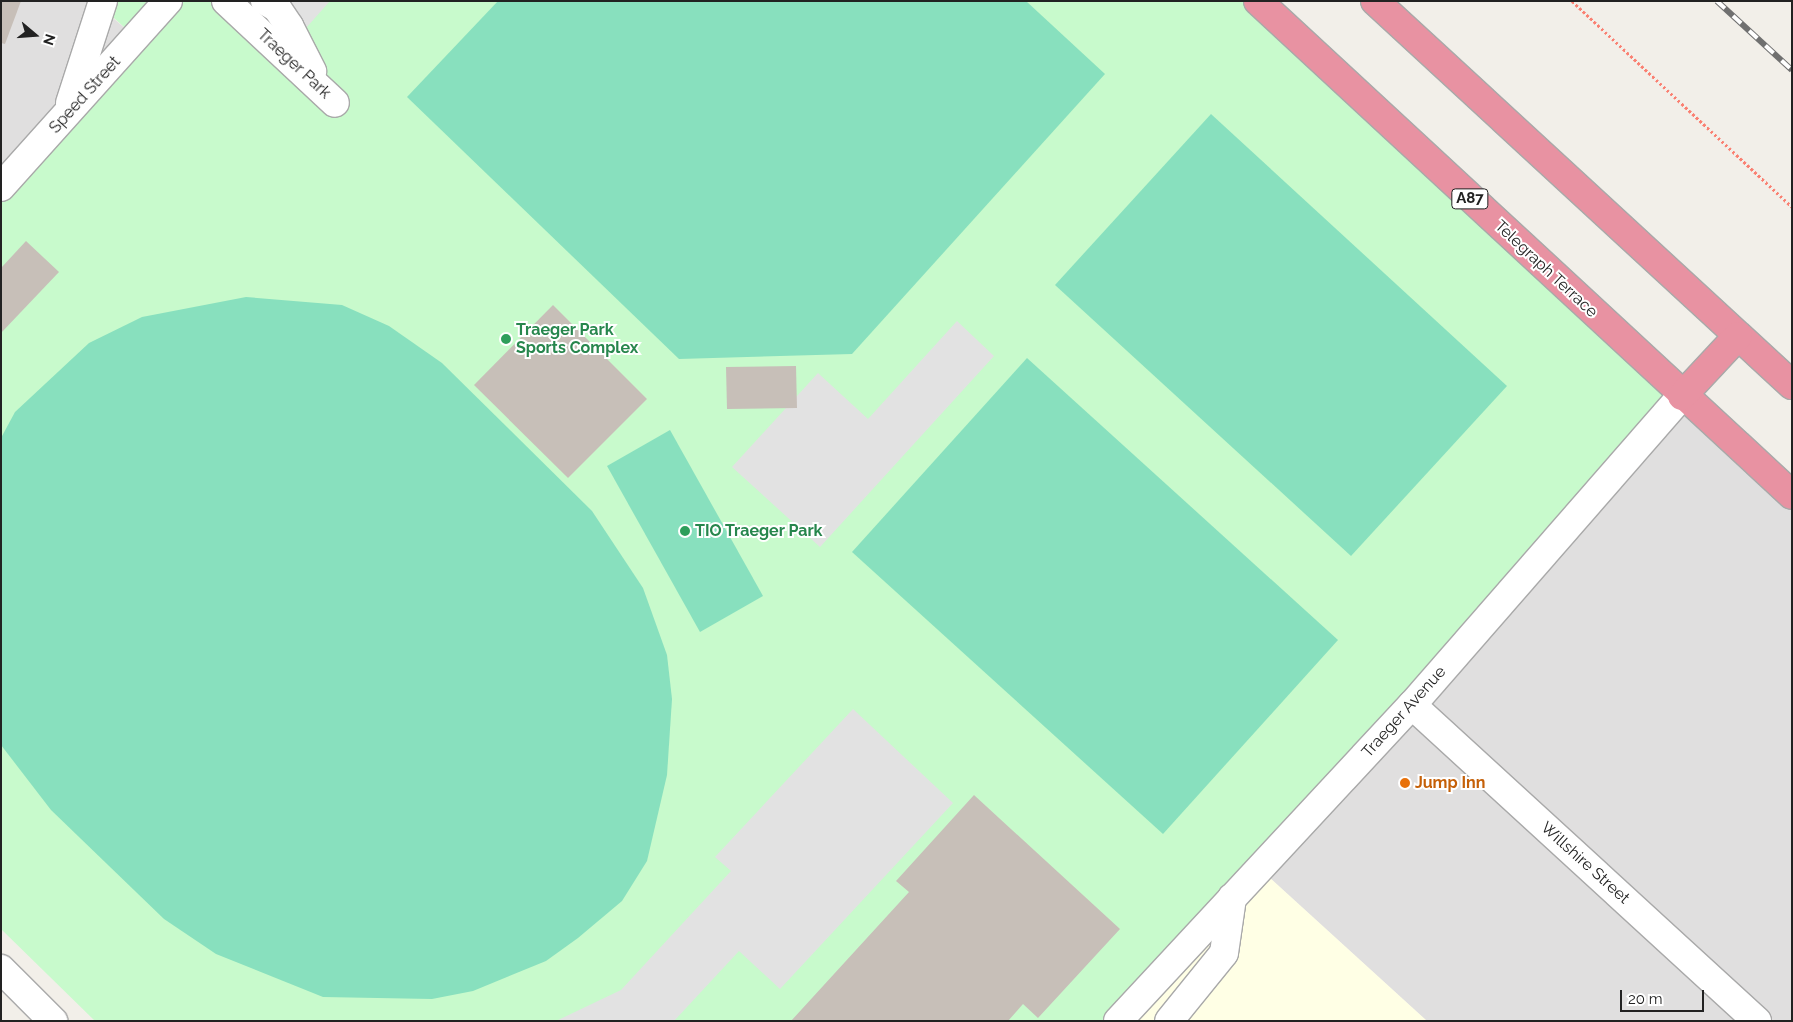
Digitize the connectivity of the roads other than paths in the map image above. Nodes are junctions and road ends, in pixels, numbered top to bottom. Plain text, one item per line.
1 (103, 1) edge
2 (168, 1) edge
3 (226, 1) edge
4 (265, 1) edge
5 (1258, 1) edge
6 (1375, 1) edge
7 (61, 123) junction
8 (1, 187) edge
9 (1738, 336) junction
10 (1792, 385) edge
11 (1682, 396) junction
12 (1792, 495) edge
13 (1412, 705) junction
14 (1232, 898) junction
15 (1, 969) edge
16 (53, 1021) edge
17 (1118, 1021) edge
18 (1169, 1021) edge
19 (1757, 1021) edge

1 - 7 street
2 - 7 street, Speed Street
3 - 4 street, Traeger Park
5 - 11 highway, Telegraph Terrace / A87
6 - 9 highway
7 - 8 street, Speed Street
9 - 10 highway
9 - 11 highway
11 - 12 highway, Telegraph Terrace / A87
11 - 13 street, Traeger Avenue
13 - 14 street, Traeger Avenue
13 - 19 street, Willshire Street
14 - 17 street, Traeger Avenue
14 - 18 street
15 - 16 street

